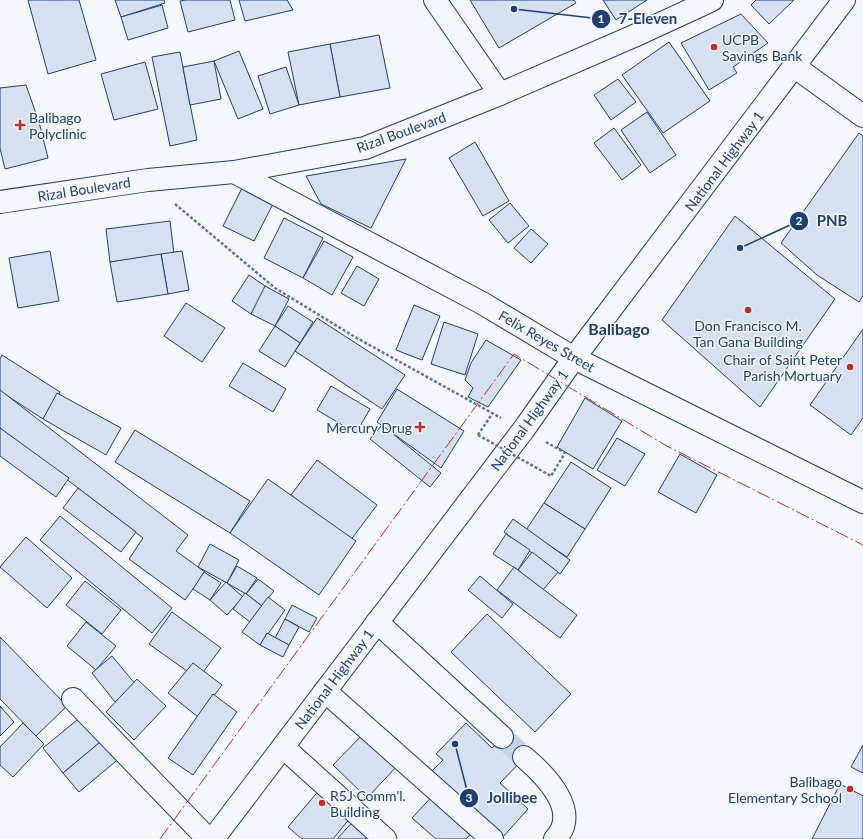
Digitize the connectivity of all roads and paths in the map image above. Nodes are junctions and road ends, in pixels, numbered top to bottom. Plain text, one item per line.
1 (435, 0) edge
2 (712, 0) edge
3 (842, 1) edge
4 (795, 67) junction
5 (500, 94) junction
6 (863, 116) edge
7 (234, 172) junction
8 (148, 180) junction
9 (0, 202) edge
10 (574, 358) junction
11 (492, 414) junction
12 (524, 429) junction
13 (863, 502) edge
14 (378, 622) junction
15 (325, 691) junction
16 (72, 699) dead end
17 (502, 737) tunnel mouth
18 (283, 747) junction
19 (524, 757) tunnel mouth
20 (208, 839) edge
21 (213, 839) edge
22 (385, 839) edge
23 (492, 839) edge
24 (555, 839) edge

1 - 5 main road
2 - 5 main road, Rizal Boulevard
3 - 4 main road, National Highway 1
4 - 6 main road
4 - 10 main road, National Highway 1
5 - 7 main road, Rizal Boulevard
7 - 8 main road, Rizal Boulevard
7 - 10 main road, Felix Reyes Street
8 - 9 main road, Rizal Boulevard
8 - 11 path
10 - 12 main road, National Highway 1
10 - 13 main road, Felix Reyes Street
11 - 12 path
11 - 12 path, bridge
12 - 14 main road, National Highway 1
14 - 15 main road, National Highway 1
14 - 17 main road
15 - 18 main road, National Highway 1
15 - 23 main road
16 - 20 main road
18 - 21 main road, National Highway 1
18 - 22 main road
19 - 24 main road

